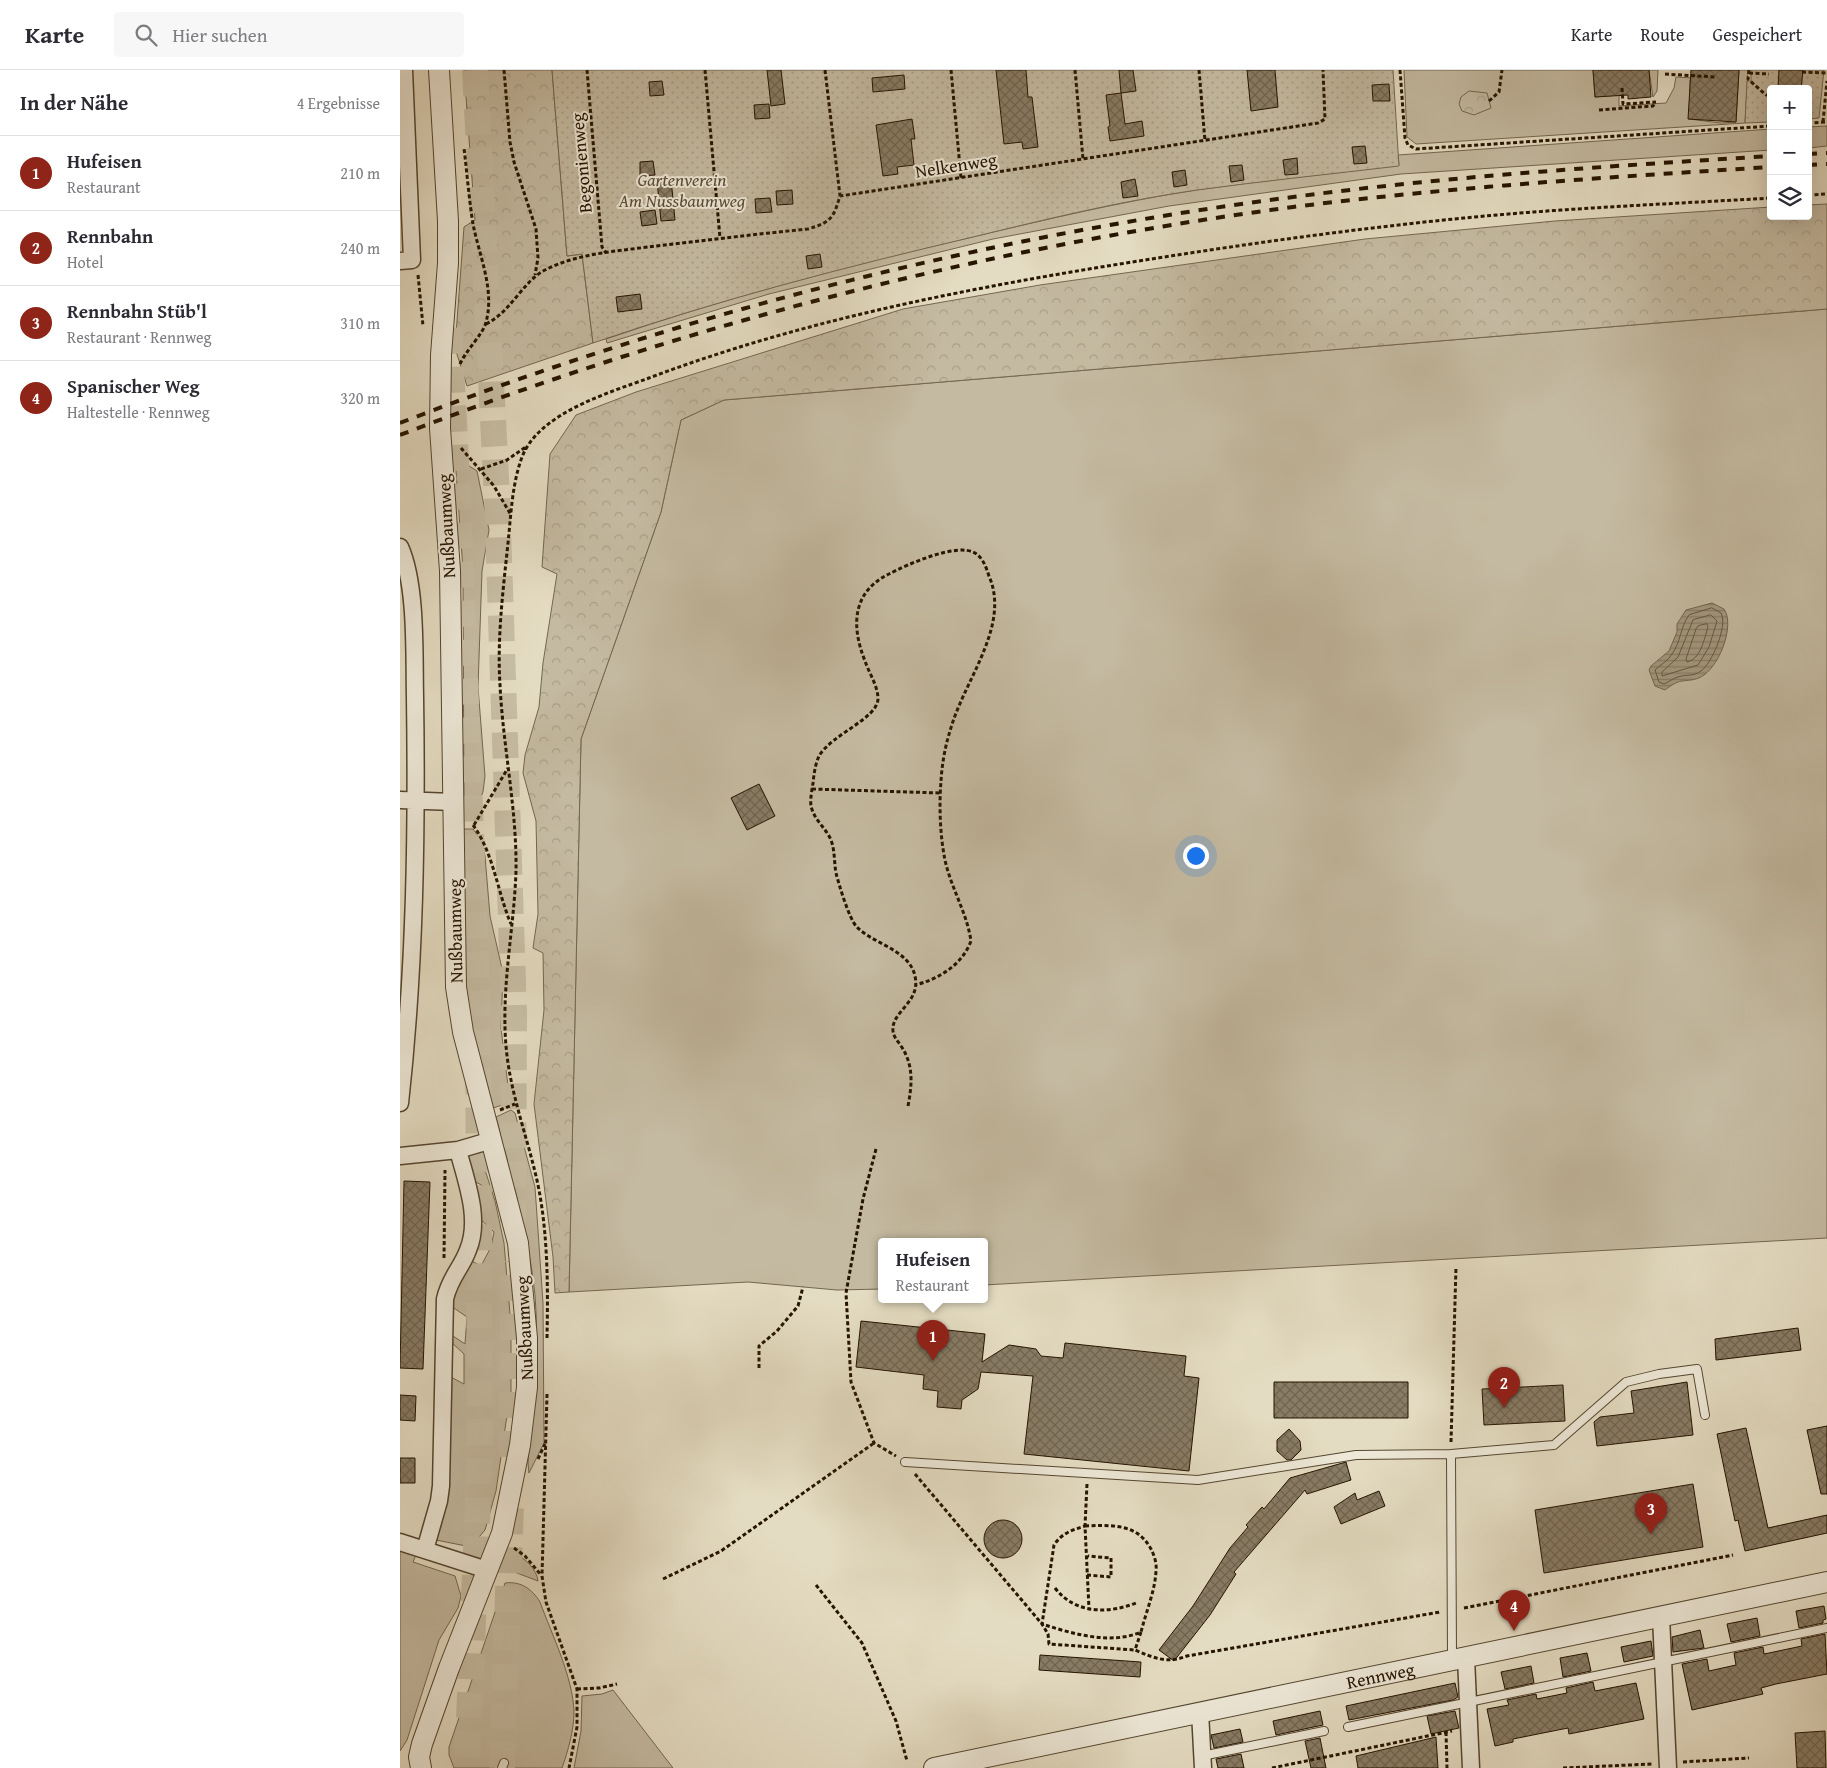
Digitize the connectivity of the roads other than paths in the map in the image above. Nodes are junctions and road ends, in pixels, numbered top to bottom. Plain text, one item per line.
1 (404, 70) edge
2 (439, 70) edge
3 (406, 261) edge
4 (400, 547) edge
5 (400, 800) edge
6 (417, 801) junction
7 (453, 802) junction
8 (400, 1103) edge
9 (492, 1140) junction
10 (451, 1151) junction
11 (400, 1156) edge
12 (1705, 1415) dead end
13 (1451, 1454) junction
14 (905, 1462) road end
15 (400, 1542) edge
16 (425, 1550) junction
17 (488, 1570) junction
18 (1827, 1582) edge
19 (1661, 1617) junction
20 (1827, 1628) edge
21 (1459, 1659) junction
22 (1663, 1661) junction
23 (1467, 1703) junction
24 (1200, 1712) junction
25 (1348, 1727) dead end
26 (1324, 1732) dead end
27 (1203, 1762) edge
28 (420, 1768) edge
29 (934, 1768) edge
30 (1471, 1768) edge
31 (1668, 1768) edge

1 - 3 street
2 - 7 street, Nußbaumweg
4 - 6 street
5 - 6 street
6 - 7 street
6 - 8 street
7 - 9 street, Nußbaumweg
9 - 10 street
9 - 17 street, Nußbaumweg
10 - 11 street
10 - 16 street
12 - 13 lane
13 - 14 lane
13 - 21 lane
15 - 16 street
16 - 17 street
17 - 28 street, Nußbaumweg
18 - 19 street, Rennweg
19 - 21 street, Rennweg
19 - 22 street
20 - 22 lane
21 - 23 street
21 - 24 street, Rennweg
22 - 23 lane
22 - 31 street
23 - 25 lane
23 - 30 street
24 - 27 street
24 - 29 street, Rennweg
26 - 27 lane

